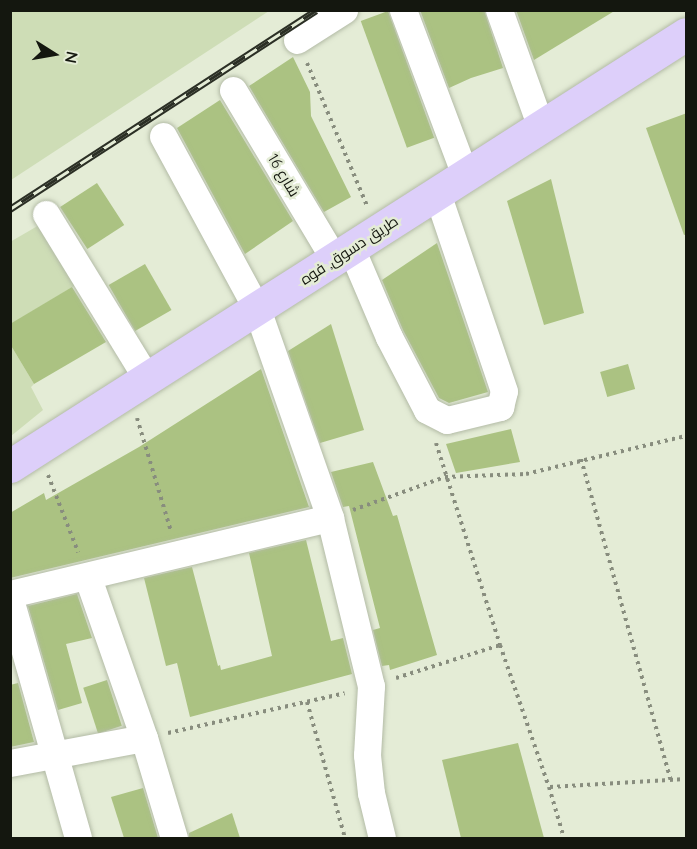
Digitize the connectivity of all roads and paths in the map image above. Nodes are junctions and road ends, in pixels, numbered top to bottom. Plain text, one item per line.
1 (344, 10) edge
2 (403, 10) edge
3 (499, 10) edge
4 (687, 34) edge
5 (297, 40) joint
6 (233, 90) dead end
7 (541, 127) junction
8 (163, 136) dead end
9 (465, 175) junction
10 (437, 193) junction
11 (46, 214) dead end
12 (354, 246) junction
13 (257, 309) junction
14 (138, 385) junction
15 (427, 411) junction
16 (687, 436) edge
17 (38, 449) junction
18 (581, 459) junction
19 (10, 466) edge
20 (445, 477) junction
21 (330, 518) junction
22 (178, 555) junction
23 (88, 578) junction
24 (10, 594) edge
25 (10, 599) edge
26 (500, 645) junction
27 (371, 686) junction
28 (307, 702) junction
29 (144, 738) junction
30 (54, 754) junction
31 (10, 763) edge
32 (687, 779) edge
33 (670, 781) junction
34 (549, 787) junction
35 (78, 838) edge
36 (174, 838) edge
37 (345, 838) edge
38 (382, 838) edge
39 (564, 838) edge

1 - 5 street
2 - 9 street
3 - 7 street
4 - 7 main road, طريق دسوق, فوه
5 - 12 path
6 - 12 street, شارع 16
7 - 9 main road, طريق دسوق, فوه
8 - 13 street
9 - 10 main road, طريق دسوق, فوه
10 - 12 main road, طريق دسوق, فوه
10 - 15 street
11 - 14 street
12 - 13 main road, طريق دسوق, فوه
12 - 15 street, شارع 16
13 - 14 main road, طريق دسوق, فوه
13 - 21 street
14 - 17 main road, طريق دسوق, فوه
14 - 22 path
15 - 20 path
16 - 18 path
17 - 19 main road, طريق دسوق, فوه
17 - 23 path
18 - 20 path
18 - 33 path
20 - 21 path
20 - 26 path
21 - 22 street
21 - 27 street
22 - 23 street
23 - 24 street
23 - 29 street
25 - 30 street
26 - 27 path
26 - 34 path
27 - 28 path
27 - 38 street
28 - 29 path
28 - 37 path
29 - 30 street
29 - 36 street
30 - 31 street
30 - 35 street
32 - 33 path
33 - 34 path
34 - 39 path

